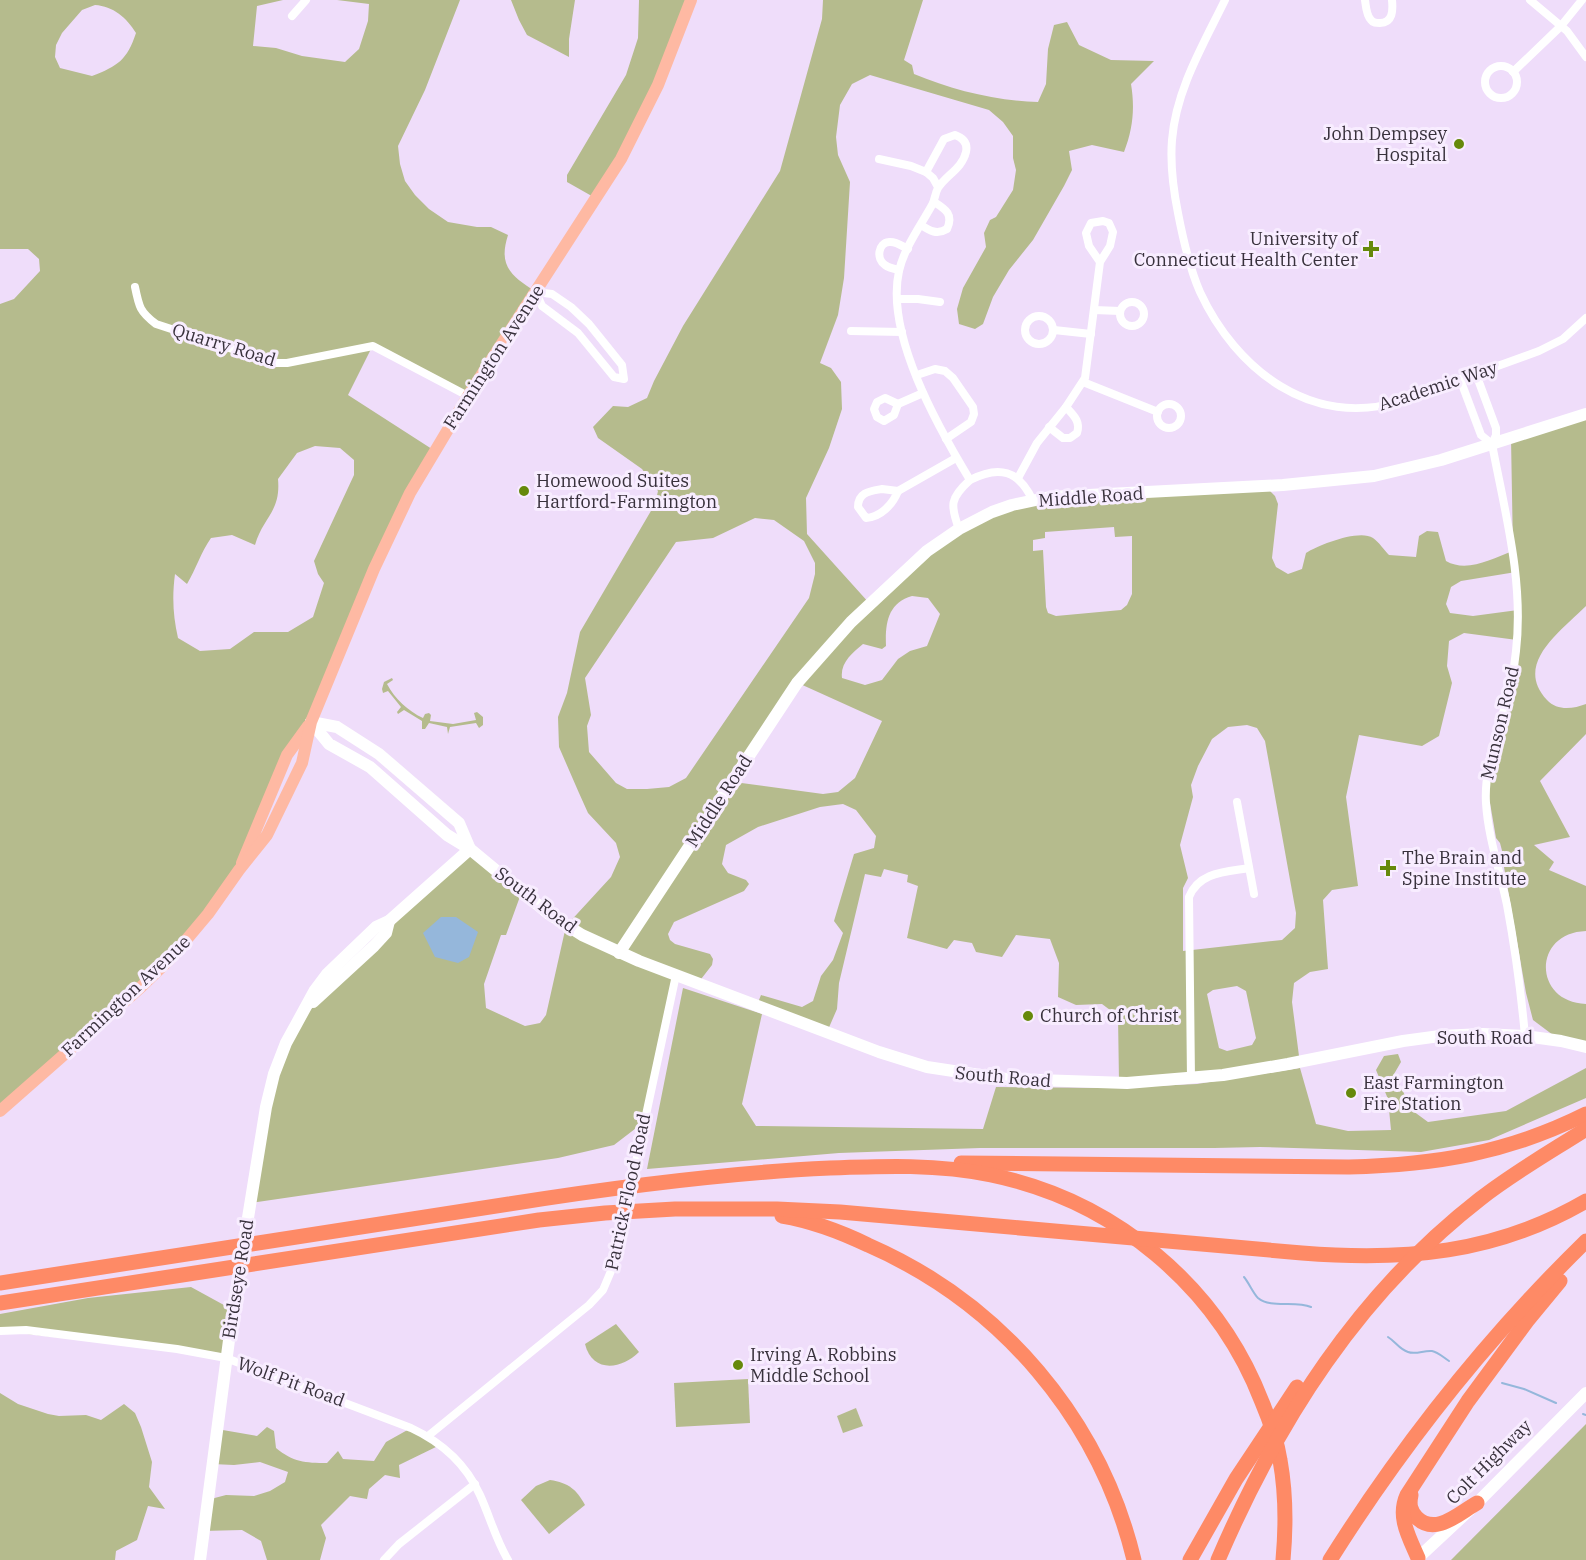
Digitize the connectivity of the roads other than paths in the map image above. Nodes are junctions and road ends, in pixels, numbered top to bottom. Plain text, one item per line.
1 (306, 0) edge
2 (691, 0) edge
3 (1225, 0) edge
4 (1365, 0) edge
5 (1392, 0) edge
6 (1530, 0) edge
7 (1582, 0) edge
8 (292, 16) dead end
9 (1561, 26) junction
10 (1586, 57) edge
11 (1513, 72) dead end
12 (879, 159) dead end
13 (926, 172) junction
14 (938, 188) junction
15 (934, 202) junction
16 (921, 225) junction
17 (908, 249) junction
18 (1100, 262) junction
19 (899, 270) junction
20 (135, 287) dead end
21 (536, 292) junction
22 (897, 299) junction
23 (940, 302) dead end
24 (1094, 310) junction
25 (1120, 311) dead end
26 (1586, 318) edge
27 (1054, 330) dead end
28 (851, 331) dead end
29 (902, 332) junction
30 (1091, 334) junction
31 (1476, 374) junction
32 (917, 375) junction
33 (1460, 379) junction
34 (1083, 382) junction
35 (923, 393) junction
36 (468, 396) junction
37 (898, 404) dead end
38 (1066, 407) junction
39 (1158, 412) dead end
40 (1586, 414) edge
41 (1050, 427) junction
42 (946, 439) junction
43 (1492, 444) junction
44 (956, 458) junction
45 (1018, 478) junction
46 (970, 480) junction
47 (898, 491) junction
48 (1033, 501) junction
49 (959, 529) junction
50 (311, 722) junction
51 (1236, 802) dead end
52 (470, 849) junction
53 (1249, 868) junction
54 (1254, 894) dead end
55 (619, 953) junction
56 (676, 975) junction
57 (1525, 1036) junction
58 (1586, 1047) edge
59 (1191, 1079) junction
60 (0, 1111) edge
61 (1586, 1114) edge
62 (1586, 1129) edge
63 (933, 1166) junction
64 (1586, 1201) edge
65 (738, 1209) junction
66 (1584, 1242) edge
67 (0, 1283) edge
68 (0, 1303) edge
69 (0, 1331) edge
70 (226, 1358) junction
71 (1586, 1393) edge
72 (1286, 1413) junction
73 (428, 1436) junction
74 (1413, 1483) junction
75 (475, 1484) junction
76 (1477, 1503) junction
77 (1415, 1559) edge
78 (200, 1560) edge
79 (384, 1560) edge
80 (508, 1560) edge
81 (1134, 1560) edge
82 (1190, 1560) edge
83 (1218, 1560) edge
84 (1283, 1560) edge
85 (1330, 1560) edge

1 - 8 street
2 - 21 main road, Farmington Avenue
3 - 33 street, Academic Way
4 - 5 street
6 - 9 street
7 - 9 street
9 - 10 street
9 - 11 street
12 - 13 street
13 - 14 street
13 - 14 street
14 - 15 street
15 - 16 street
15 - 16 street
16 - 17 street
17 - 19 street
17 - 19 street
18 - 18 street
18 - 24 street
19 - 22 street
20 - 36 street, Quarry Road
21 - 21 street
21 - 36 main road, Farmington Avenue
22 - 23 street
22 - 29 street
24 - 25 street
24 - 30 street
26 - 31 street, Academic Way
27 - 30 street
28 - 29 street
29 - 32 street
30 - 34 street
31 - 33 street, Academic Way
31 - 43 street, Munson Road
32 - 35 street
32 - 42 street
33 - 43 street, Munson Road
34 - 38 street
34 - 39 street
35 - 37 street
35 - 42 street
36 - 50 main road, Farmington Avenue
38 - 41 street
38 - 41 street
40 - 43 main road, Middle Road
41 - 45 street
42 - 44 street
43 - 48 main road, Middle Road
43 - 57 street, Munson Road
44 - 46 street
44 - 47 street
45 - 46 street
45 - 48 street
46 - 49 street
47 - 47 street
48 - 49 main road, Middle Road
49 - 55 main road, Middle Road
50 - 52 main road, South Road
50 - 52 main road, South Road
50 - 60 main road, Farmington Avenue
51 - 53 street
52 - 55 main road, South Road
52 - 70 main road, Birdseye Road
53 - 54 street
53 - 59 street
55 - 56 main road, South Road
56 - 59 main road, South Road
56 - 73 street, Patrick Flood Road
57 - 58 main road, South Road
57 - 59 main road, South Road
61 - 63 highway
62 - 72 highway
63 - 67 highway
63 - 84 highway
64 - 65 highway
65 - 68 highway
65 - 81 highway
66 - 74 highway
66 - 85 highway
69 - 70 street, Wolf Pit Road
70 - 73 street, Wolf Pit Road
70 - 78 main road, Birdseye Road
71 - 76 main road, Colt Highway
72 - 82 highway
72 - 83 highway
73 - 75 street, Wolf Pit Road
74 - 76 highway
74 - 77 highway
75 - 79 street
75 - 80 street, Wolf Pit Road
76 - 77 main road, Colt Highway

